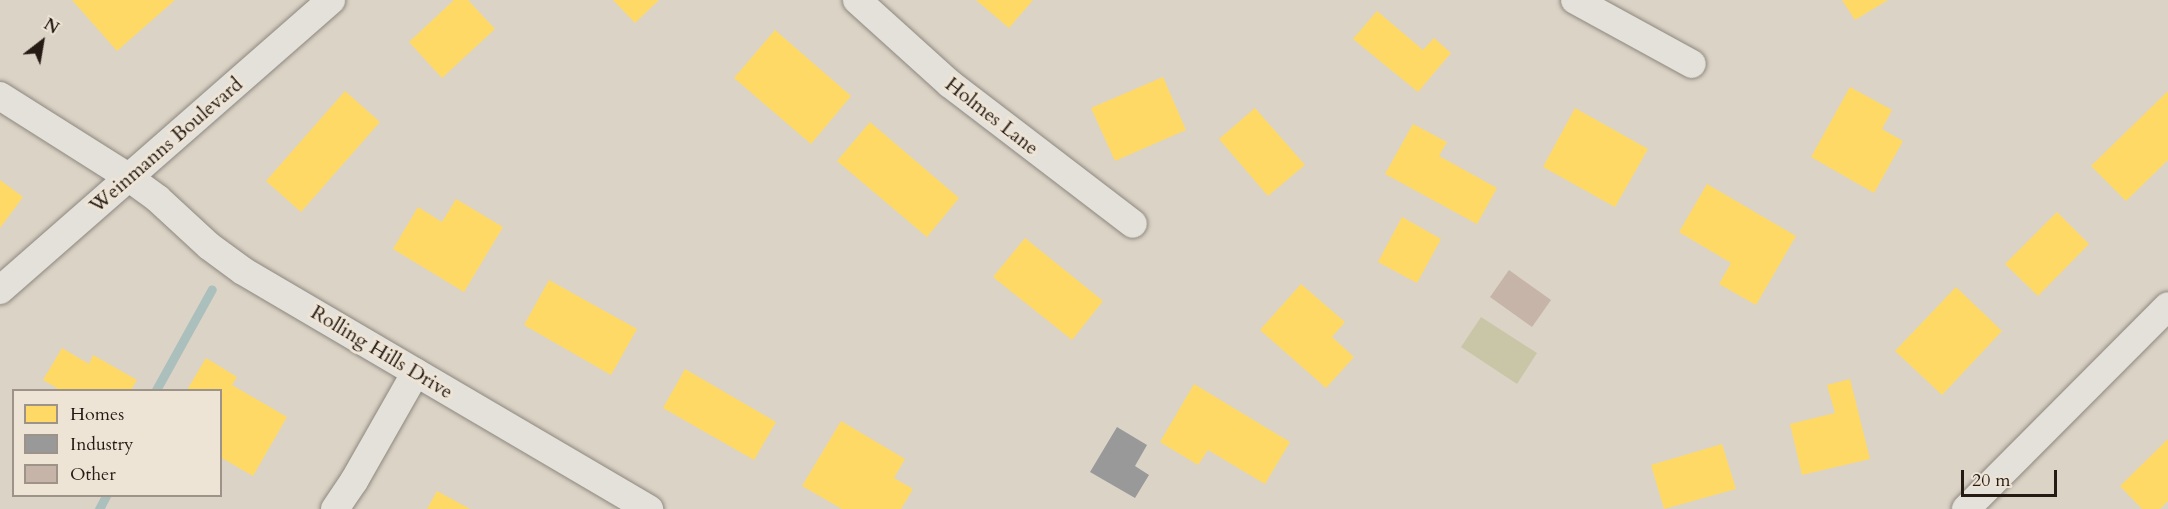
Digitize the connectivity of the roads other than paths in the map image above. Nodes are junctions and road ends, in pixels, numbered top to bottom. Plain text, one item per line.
1 (331, 0) edge
2 (857, 0) edge
3 (1575, 0) edge
4 (1692, 64) dead end
5 (0, 96) edge
6 (128, 177) junction
7 (1133, 224) dead end
8 (0, 290) edge
9 (2168, 306) edge
10 (416, 372) junction
11 (335, 509) edge
12 (649, 509) edge
13 (1966, 509) edge

1 - 6 street, Weinmanns Boulevard
2 - 7 street, Holmes Lane
3 - 4 street
5 - 6 street, Rolling Hills Drive
6 - 8 street, Weinmanns Boulevard
6 - 10 street, Rolling Hills Drive
9 - 13 street
10 - 11 street
10 - 12 street, Rolling Hills Drive

